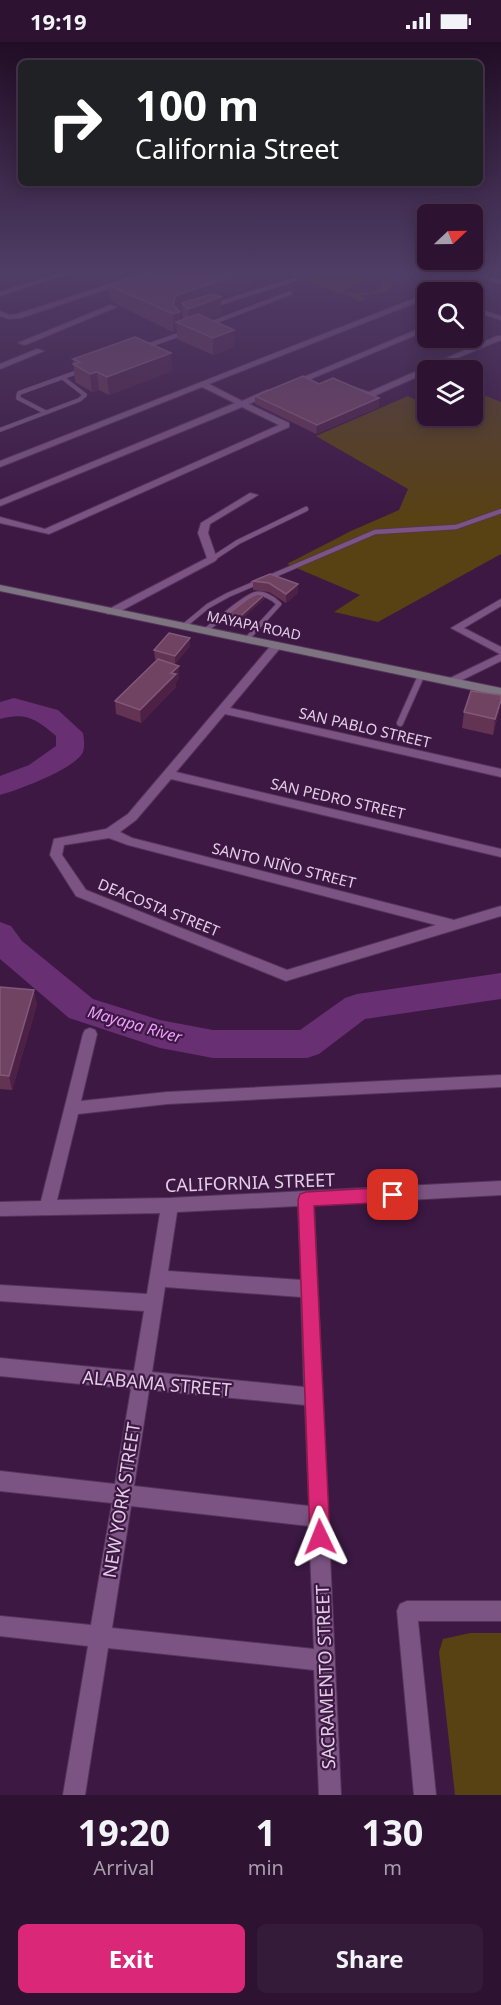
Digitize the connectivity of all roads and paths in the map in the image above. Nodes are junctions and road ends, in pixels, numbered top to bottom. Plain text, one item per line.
1 (30, 355) edge
2 (279, 355) edge
3 (361, 355) edge
4 (461, 355) edge
5 (0, 367) edge
6 (85, 369) edge
7 (315, 374) junction
8 (63, 378) junction
9 (326, 378) edge
10 (204, 385) junction
11 (347, 387) edge
12 (242, 404) junction
13 (45, 412) junction
14 (0, 430) edge
15 (0, 464) edge
16 (253, 495) dead end
17 (0, 503) edge
18 (306, 509) dead end
19 (501, 511) edge
20 (0, 520) edge
21 (212, 559) junction
22 (0, 588) edge
23 (501, 602) edge
24 (111, 612) junction
25 (185, 625) junction
26 (206, 630) junction
27 (247, 639) junction
28 (277, 645) junction
29 (501, 651) edge
30 (501, 657) edge
31 (421, 676) junction
32 (450, 682) junction
33 (501, 692) edge
34 (223, 710) junction
35 (400, 723) dead end
36 (501, 773) edge
37 (167, 774) junction
38 (110, 833) junction
39 (501, 853) edge
40 (501, 911) edge
41 (452, 925) junction
42 (90, 1034) dead end
43 (501, 1081) edge
44 (72, 1108) junction
45 (501, 1188) edge
46 (306, 1200) junction
47 (170, 1205) junction
48 (47, 1208) junction
49 (0, 1209) edge
50 (157, 1278) junction
51 (309, 1289) junction
52 (0, 1293) edge
53 (153, 1303) junction
54 (0, 1367) edge
55 (140, 1382) junction
56 (314, 1397) junction
57 (0, 1480) edge
58 (122, 1496) junction
59 (319, 1517) junction
60 (501, 1611) edge
61 (0, 1626) edge
62 (99, 1638) junction
63 (325, 1661) junction
64 (74, 1795) edge
65 (330, 1795) edge
66 (425, 1795) edge

1 - 5 street
2 - 10 street
3 - 7 street
4 - 11 street
6 - 8 lane
7 - 9 street
7 - 12 street
8 - 13 lane
8 - 13 lane
10 - 12 street
10 - 15 street
12 - 17 street
12 - 20 street
13 - 14 lane
16 - 21 street
18 - 21 lane
19 - 25 lane
21 - 24 street
22 - 24 main road, MAYAPA ROAD
23 - 29 street
24 - 25 main road, MAYAPA ROAD
25 - 26 main road, MAYAPA ROAD
26 - 27 main road, MAYAPA ROAD
26 - 27 lane
27 - 28 main road, MAYAPA ROAD
28 - 31 main road, MAYAPA ROAD
28 - 34 street, DEACOSTA STREET
30 - 32 street
31 - 32 main road, MAYAPA ROAD
31 - 35 lane
32 - 33 main road, MAYAPA ROAD
34 - 36 street, SAN PABLO STREET
34 - 37 street, DEACOSTA STREET
37 - 38 street, DEACOSTA STREET
37 - 39 street, SAN PEDRO STREET
38 - 41 street, SANTO NIÑO STREET
38 - 41 street, DEACOSTA STREET
40 - 41 street, DEACOSTA STREET
42 - 44 street
43 - 44 street
44 - 48 street
45 - 46 street, CALIFORNIA STREET
46 - 47 street, CALIFORNIA STREET
46 - 51 street, SACRAMENTO STREET
47 - 48 street, CALIFORNIA STREET
47 - 50 street, NEW YORK STREET
48 - 49 street, CALIFORNIA STREET
50 - 51 street
50 - 53 street, NEW YORK STREET
51 - 56 street, SACRAMENTO STREET
52 - 53 street
53 - 55 street, NEW YORK STREET
54 - 55 street, ALABAMA STREET
55 - 56 street, ALABAMA STREET
55 - 58 street, NEW YORK STREET
56 - 59 street, SACRAMENTO STREET
57 - 58 street
58 - 59 street
58 - 62 street, NEW YORK STREET
59 - 63 street, SACRAMENTO STREET
60 - 66 street
61 - 62 street
62 - 63 street
62 - 64 street, NEW YORK STREET
63 - 65 street, SACRAMENTO STREET

